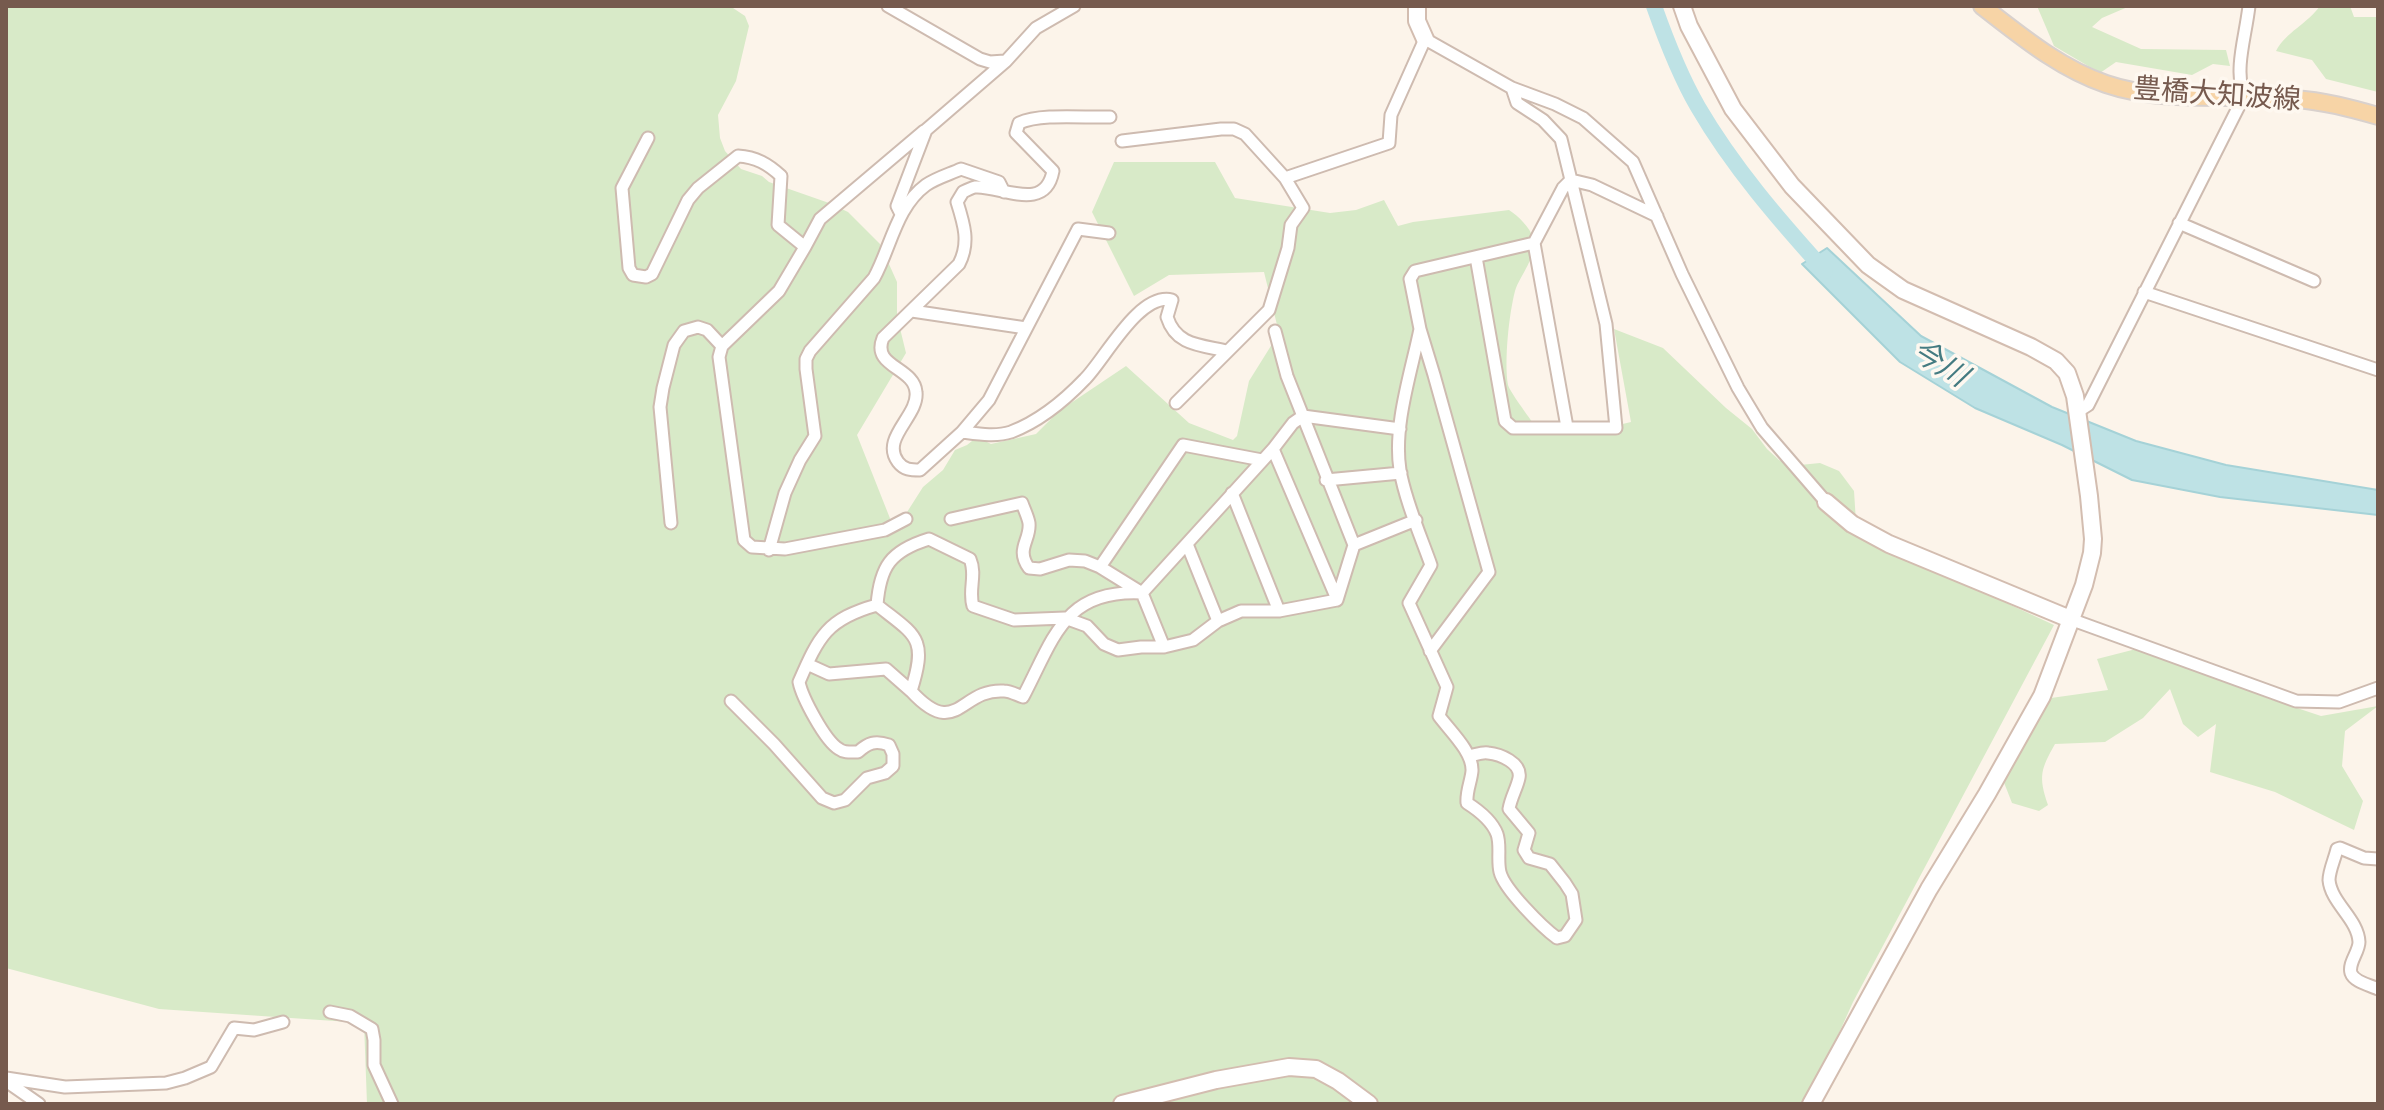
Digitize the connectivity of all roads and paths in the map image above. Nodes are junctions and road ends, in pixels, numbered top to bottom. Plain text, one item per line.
1 (888, 6) edge
2 (1074, 6) edge
3 (1417, 6) edge
4 (1682, 6) edge
5 (1982, 6) edge
6 (2249, 6) edge
7 (1425, 39) junction
8 (1006, 61) junction
9 (1512, 88) junction
10 (2243, 98) junction
11 (2378, 116) edge
12 (1110, 117) dead end
13 (926, 130) junction
14 (648, 138) dead end
15 (1122, 141) dead end
16 (1285, 178) junction
17 (1571, 180) junction
18 (1004, 192) junction
19 (901, 214) junction
20 (1657, 216) junction
21 (2179, 223) junction
22 (1109, 233) dead end
23 (1534, 243) junction
24 (805, 247) junction
25 (1476, 257) junction
26 (2314, 281) dead end
27 (2144, 292) junction
28 (912, 311) junction
29 (1026, 328) junction
30 (1420, 329) junction
31 (1275, 331) dead end
32 (722, 346) junction
33 (1227, 351) junction
34 (2378, 370) edge
35 (1176, 403) dead end
36 (2077, 412) junction
37 (1303, 416) junction
38 (1567, 427) junction
39 (1400, 429) junction
40 (962, 432) junction
41 (1273, 449) junction
42 (1262, 460) junction
43 (1401, 473) junction
44 (1326, 480) junction
45 (1232, 493) junction
46 (1826, 502) joint
47 (906, 519) dead end
48 (951, 519) dead end
49 (1416, 520) junction
50 (671, 523) dead end
51 (1187, 544) junction
52 (1354, 545) junction
53 (769, 550) junction
54 (1100, 567) junction
55 (1142, 593) junction
56 (1337, 600) junction
57 (877, 605) junction
58 (1279, 611) junction
59 (1065, 618) junction
60 (2070, 619) junction
61 (1218, 621) junction
62 (1164, 647) junction
63 (1430, 651) junction
64 (807, 664) junction
65 (2378, 688) edge
66 (911, 691) junction
67 (731, 701) dead end
68 (1469, 756) junction
69 (2378, 859) edge
70 (2378, 989) edge
71 (330, 1012) dead end
72 (283, 1022) dead end
73 (6, 1080) edge
74 (39, 1104) edge
75 (392, 1104) edge
76 (1122, 1104) edge
77 (1369, 1104) edge
78 (1811, 1104) edge

1 - 8 street
2 - 8 street
3 - 7 street
4 - 36 street
5 - 10 main road, 豊橋大知波線
6 - 10 street
7 - 9 street
7 - 16 street
8 - 13 street
9 - 17 street
9 - 20 street
10 - 11 main road, 豊橋大知波線
10 - 21 street
12 - 18 street
13 - 19 street
13 - 24 street
14 - 24 street
15 - 16 street
16 - 33 street
17 - 20 street
17 - 23 street
17 - 38 street
18 - 19 street
18 - 28 street
19 - 53 street
20 - 46 street
21 - 26 street
21 - 27 street
22 - 29 street
23 - 25 street
23 - 38 street
24 - 32 street
25 - 30 street
25 - 38 street
27 - 34 street
27 - 36 street
28 - 29 street
28 - 40 street
29 - 40 street
30 - 39 street
30 - 63 street
31 - 37 street
32 - 50 street
32 - 53 street
33 - 35 street
33 - 40 street
36 - 60 street
37 - 39 street
37 - 41 street
37 - 44 street
39 - 43 street
41 - 42 street
41 - 56 street
42 - 45 street
42 - 54 street
43 - 44 street
43 - 49 street
44 - 52 street
45 - 51 street
45 - 58 street
46 - 60 street
47 - 53 street
48 - 54 street
49 - 52 street
49 - 63 street
51 - 55 street
51 - 61 street
52 - 56 street
54 - 55 street
55 - 59 street
55 - 62 street
56 - 58 street
57 - 59 street
57 - 64 street
57 - 66 street
58 - 61 street
59 - 62 street
59 - 66 street
60 - 65 street
60 - 78 street
61 - 62 street
63 - 68 street
64 - 66 street
64 - 67 street
68 - 68 street
69 - 70 street
71 - 75 street
72 - 73 street
73 - 74 street
76 - 77 street

